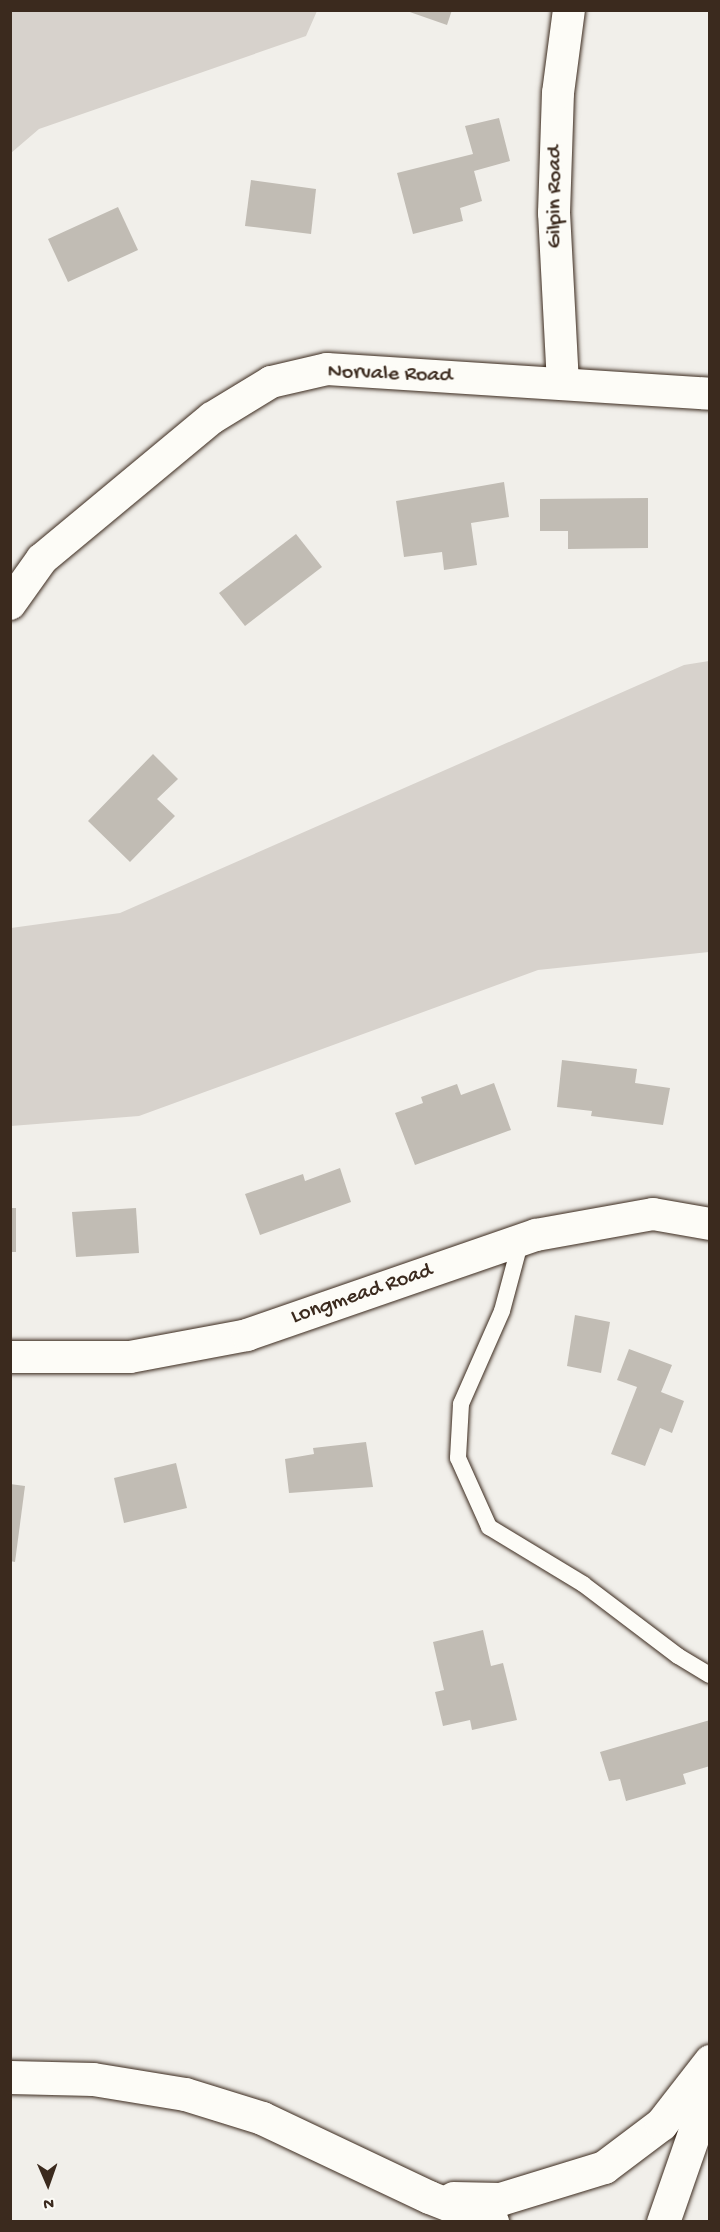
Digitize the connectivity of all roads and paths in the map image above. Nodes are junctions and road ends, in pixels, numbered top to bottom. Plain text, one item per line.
1 (568, 10) edge
2 (563, 384) junction
3 (710, 394) edge
4 (10, 604) edge
5 (710, 1224) edge
6 (521, 1240) junction
7 (10, 1357) edge
8 (710, 1675) edge
9 (710, 2061) edge
10 (10, 2077) edge
11 (710, 2087) edge
12 (429, 2197) junction
13 (492, 2222) edge
14 (663, 2222) edge

1 - 2 street, Gilpin Road
2 - 3 street, Norvale Road
2 - 4 street, Norvale Road
5 - 6 street, Longmead Road
6 - 7 street, Longmead Road
6 - 8 lane
9 - 12 main road
10 - 12 main road
11 - 14 main road
12 - 13 main road

